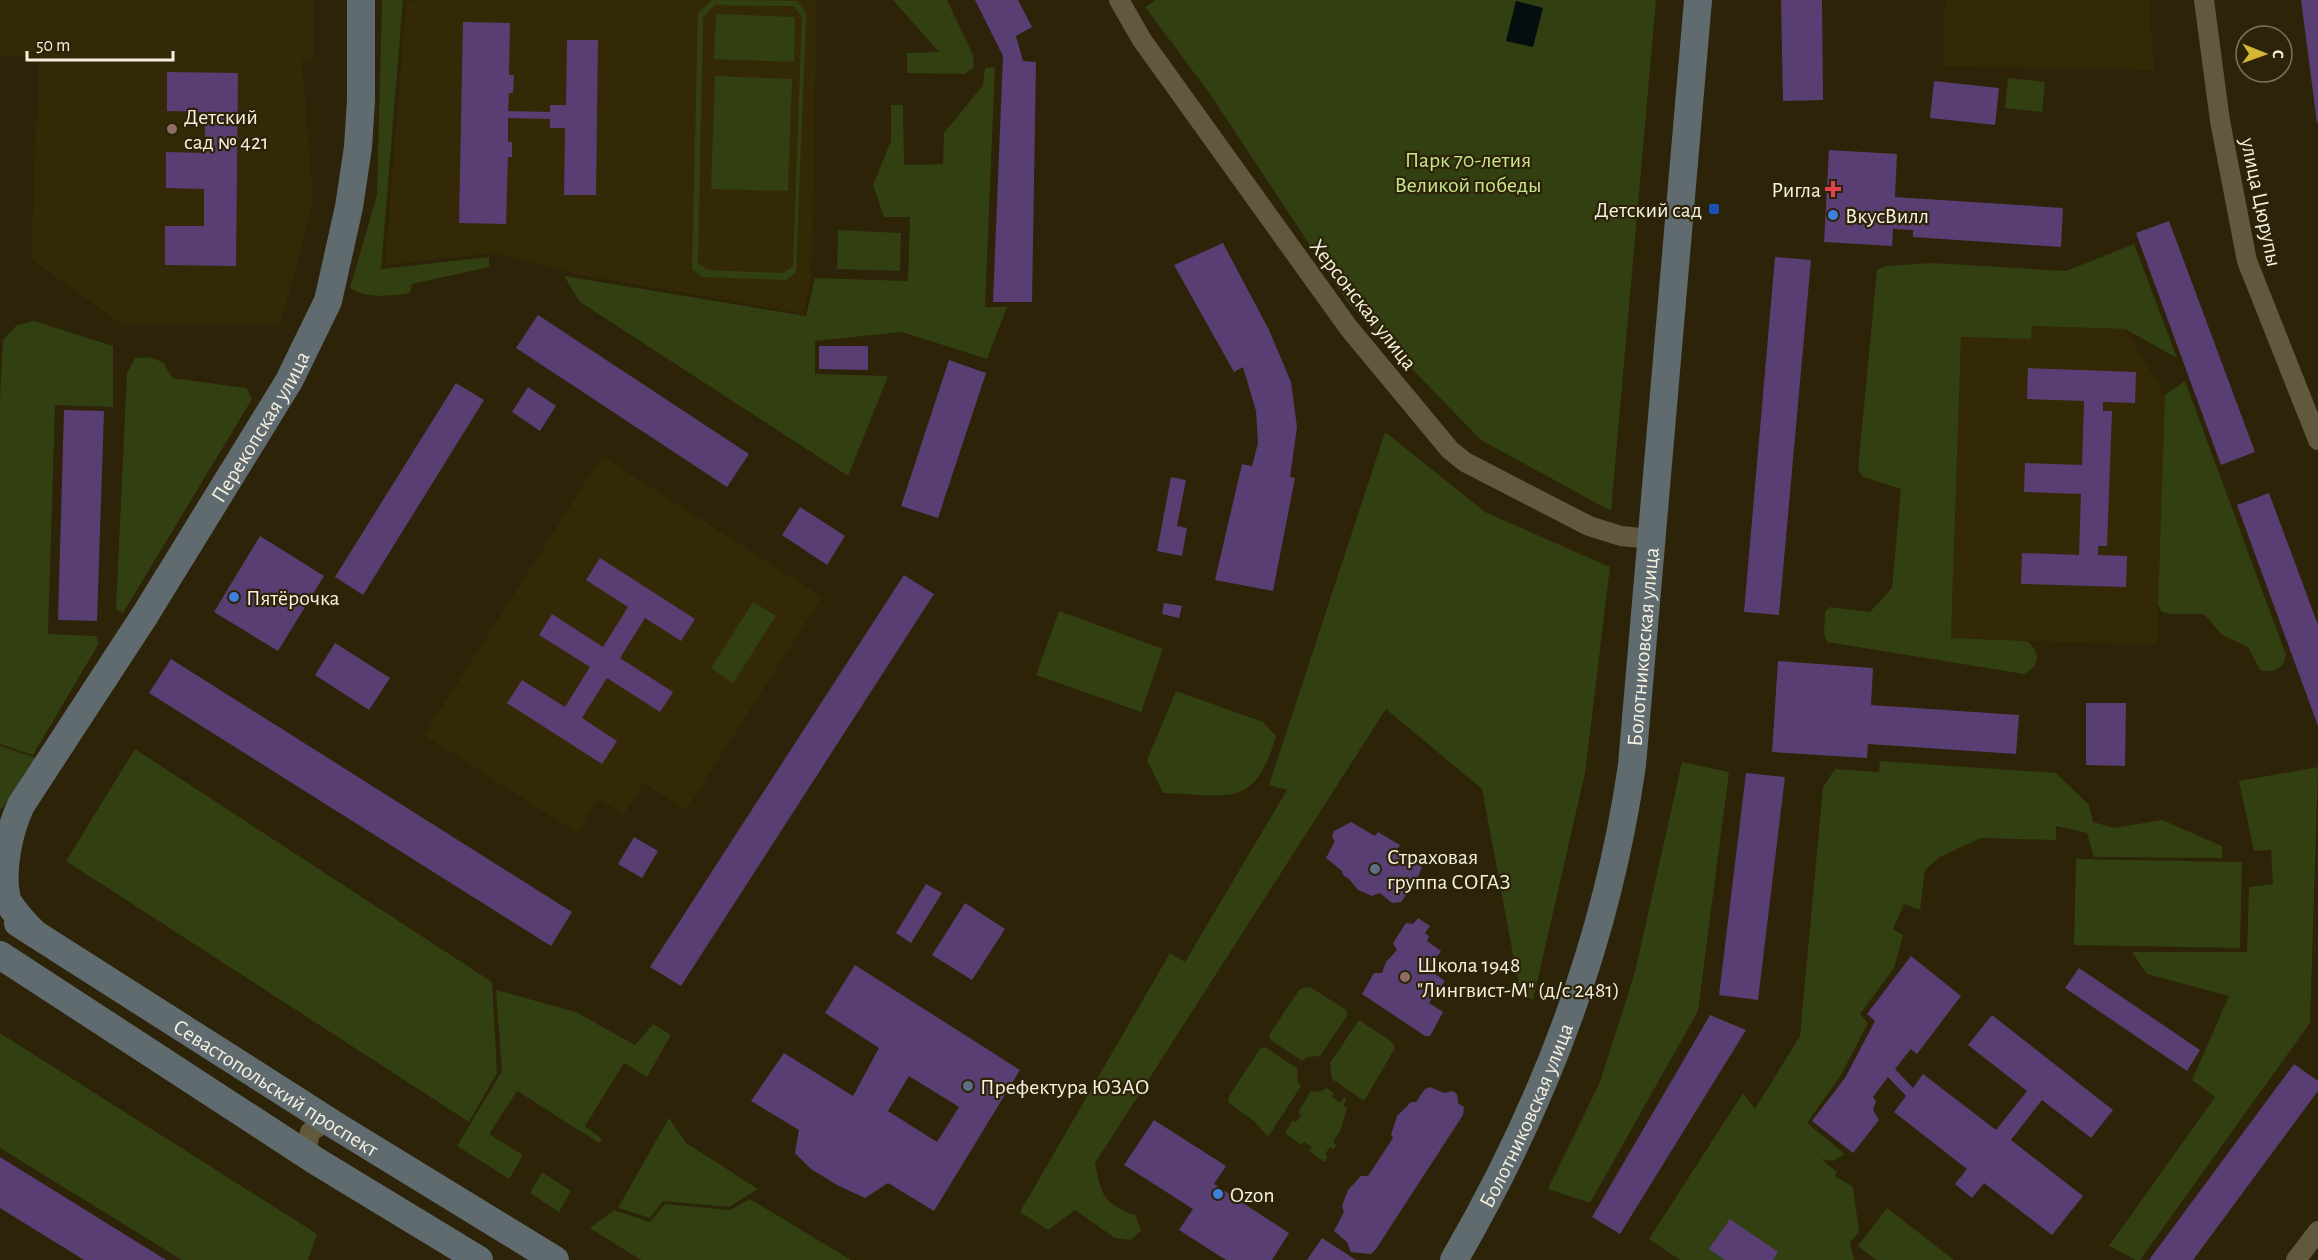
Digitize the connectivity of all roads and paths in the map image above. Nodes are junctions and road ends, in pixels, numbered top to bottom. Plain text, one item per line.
1 (361, 0) edge
2 (1119, 0) edge
3 (1698, 0) edge
4 (2204, 0) edge
5 (2318, 440) edge
6 (1651, 539) junction
7 (21, 805) junction
8 (0, 828) edge
9 (0, 911) edge
10 (34, 933) junction
11 (0, 955) edge
12 (338, 1127) junction
13 (316, 1161) junction
14 (2318, 1232) edge
15 (479, 1260) edge
16 (555, 1260) edge
17 (1454, 1260) edge
18 (2296, 1260) edge

1 - 7 street, Перекопская улица
2 - 6 street, Херсонская улица
3 - 6 street, Болотниковская улица
4 - 5 street, улица Цюрупы
6 - 17 street, Болотниковская улица
7 - 8 street, Перекопская улица
7 - 10 street, Перекопская улица
9 - 10 street, Севастопольский проспект
10 - 12 street, Севастопольский проспект
11 - 13 street, Севастопольский проспект
12 - 13 street
12 - 16 street, Севастопольский проспект
13 - 15 street, Севастопольский проспект
14 - 18 street

